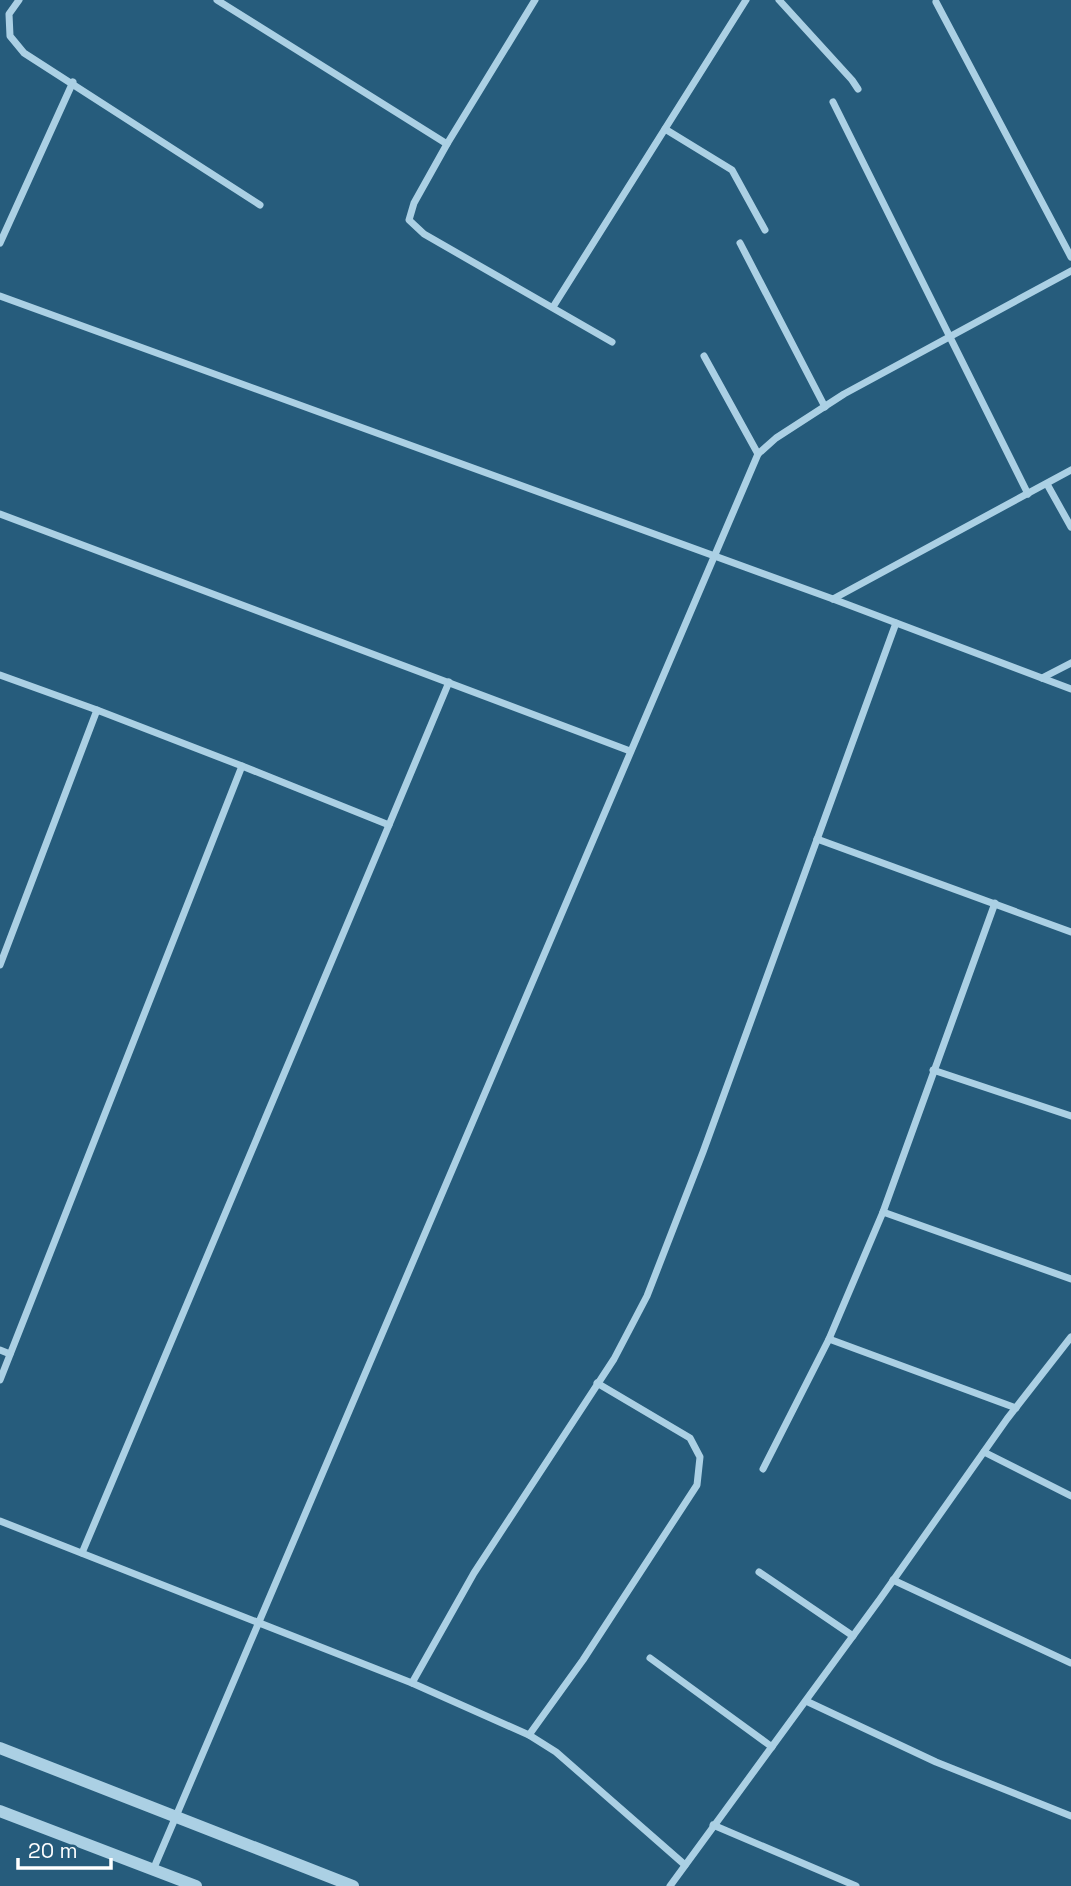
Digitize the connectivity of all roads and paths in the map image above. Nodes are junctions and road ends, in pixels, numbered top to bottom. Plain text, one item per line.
1 (19, 0) edge
2 (217, 0) edge
3 (535, 0) edge
4 (746, 0) edge
5 (779, 0) edge
6 (936, 2) dead end
7 (0, 8) edge
8 (9, 14) junction
9 (73, 82) junction
10 (858, 89) dead end
11 (833, 102) dead end
12 (665, 130) junction
13 (447, 144) junction
14 (260, 205) dead end
15 (765, 230) dead end
16 (0, 243) edge
17 (740, 243) dead end
18 (1071, 257) edge
19 (1071, 271) edge
20 (0, 296) edge
21 (553, 307) junction
22 (950, 338) junction
23 (612, 342) dead end
24 (704, 356) dead end
25 (825, 407) junction
26 (758, 454) junction
27 (1071, 470) edge
28 (1047, 484) junction
29 (1028, 494) junction
30 (0, 514) edge
31 (1071, 527) edge
32 (713, 555) junction
33 (833, 599) junction
34 (896, 623) junction
35 (1071, 663) edge
36 (0, 675) edge
37 (1042, 678) junction
38 (449, 682) junction
39 (1071, 689) edge
40 (97, 710) junction
41 (630, 751) junction
42 (242, 766) junction
43 (389, 825) junction
44 (817, 839) junction
45 (995, 902) junction
46 (1071, 932) edge
47 (0, 965) edge
48 (933, 1070) junction
49 (1071, 1116) edge
50 (883, 1212) junction
51 (1071, 1279) edge
52 (1071, 1337) edge
53 (829, 1339) junction
54 (0, 1350) edge
55 (10, 1354) junction
56 (0, 1380) edge
57 (597, 1383) junction
58 (1016, 1408) junction
59 (984, 1452) junction
60 (763, 1469) dead end
61 (1071, 1496) edge
62 (0, 1521) edge
63 (82, 1553) junction
64 (759, 1572) dead end
65 (893, 1580) junction
66 (260, 1622) junction
67 (853, 1636) junction
68 (650, 1658) dead end
69 (1071, 1663) edge
70 (412, 1683) junction
71 (806, 1701) junction
72 (529, 1735) junction
73 (772, 1747) junction
74 (0, 1748) edge
75 (0, 1811) edge
76 (177, 1815) junction
77 (1071, 1816) edge
78 (713, 1825) junction
79 (685, 1865) junction
80 (153, 1870) junction
81 (196, 1886) edge
82 (353, 1886) edge
83 (670, 1886) edge
84 (856, 1886) edge

1 - 8 street
2 - 13 street
3 - 13 street
4 - 12 street
5 - 10 street
6 - 18 street
7 - 8 street
8 - 9 street
9 - 14 street
9 - 16 street
11 - 22 street
12 - 15 street
12 - 21 street
13 - 21 street
17 - 25 street
19 - 22 street
20 - 32 street
21 - 23 street
22 - 25 street
22 - 29 street
24 - 26 street
25 - 26 street
26 - 32 street
27 - 28 street
28 - 29 street
28 - 31 street
29 - 33 street
30 - 38 street
32 - 33 street
32 - 41 street
33 - 34 street
34 - 37 street
34 - 44 street
35 - 37 street
36 - 40 street
37 - 39 street
38 - 41 street
38 - 43 street
40 - 42 street
40 - 47 street
41 - 66 street
42 - 43 street
42 - 55 street
43 - 63 street
44 - 45 street
44 - 57 street
45 - 46 street
45 - 48 street
48 - 49 street
48 - 50 street
50 - 51 street
50 - 53 street
52 - 58 street
53 - 58 street
53 - 60 street
54 - 55 street
55 - 56 street
57 - 70 street
57 - 72 street
58 - 59 street
59 - 61 street
59 - 65 street
62 - 63 street
63 - 66 street
64 - 67 street
65 - 67 street
65 - 69 street
66 - 70 street
66 - 76 street
67 - 71 street
68 - 73 street
70 - 72 street
71 - 73 street
71 - 77 street
72 - 79 street
73 - 78 street
74 - 76 street
75 - 80 street
76 - 80 street
76 - 82 street
78 - 79 street
78 - 84 street
79 - 83 street
80 - 81 street

